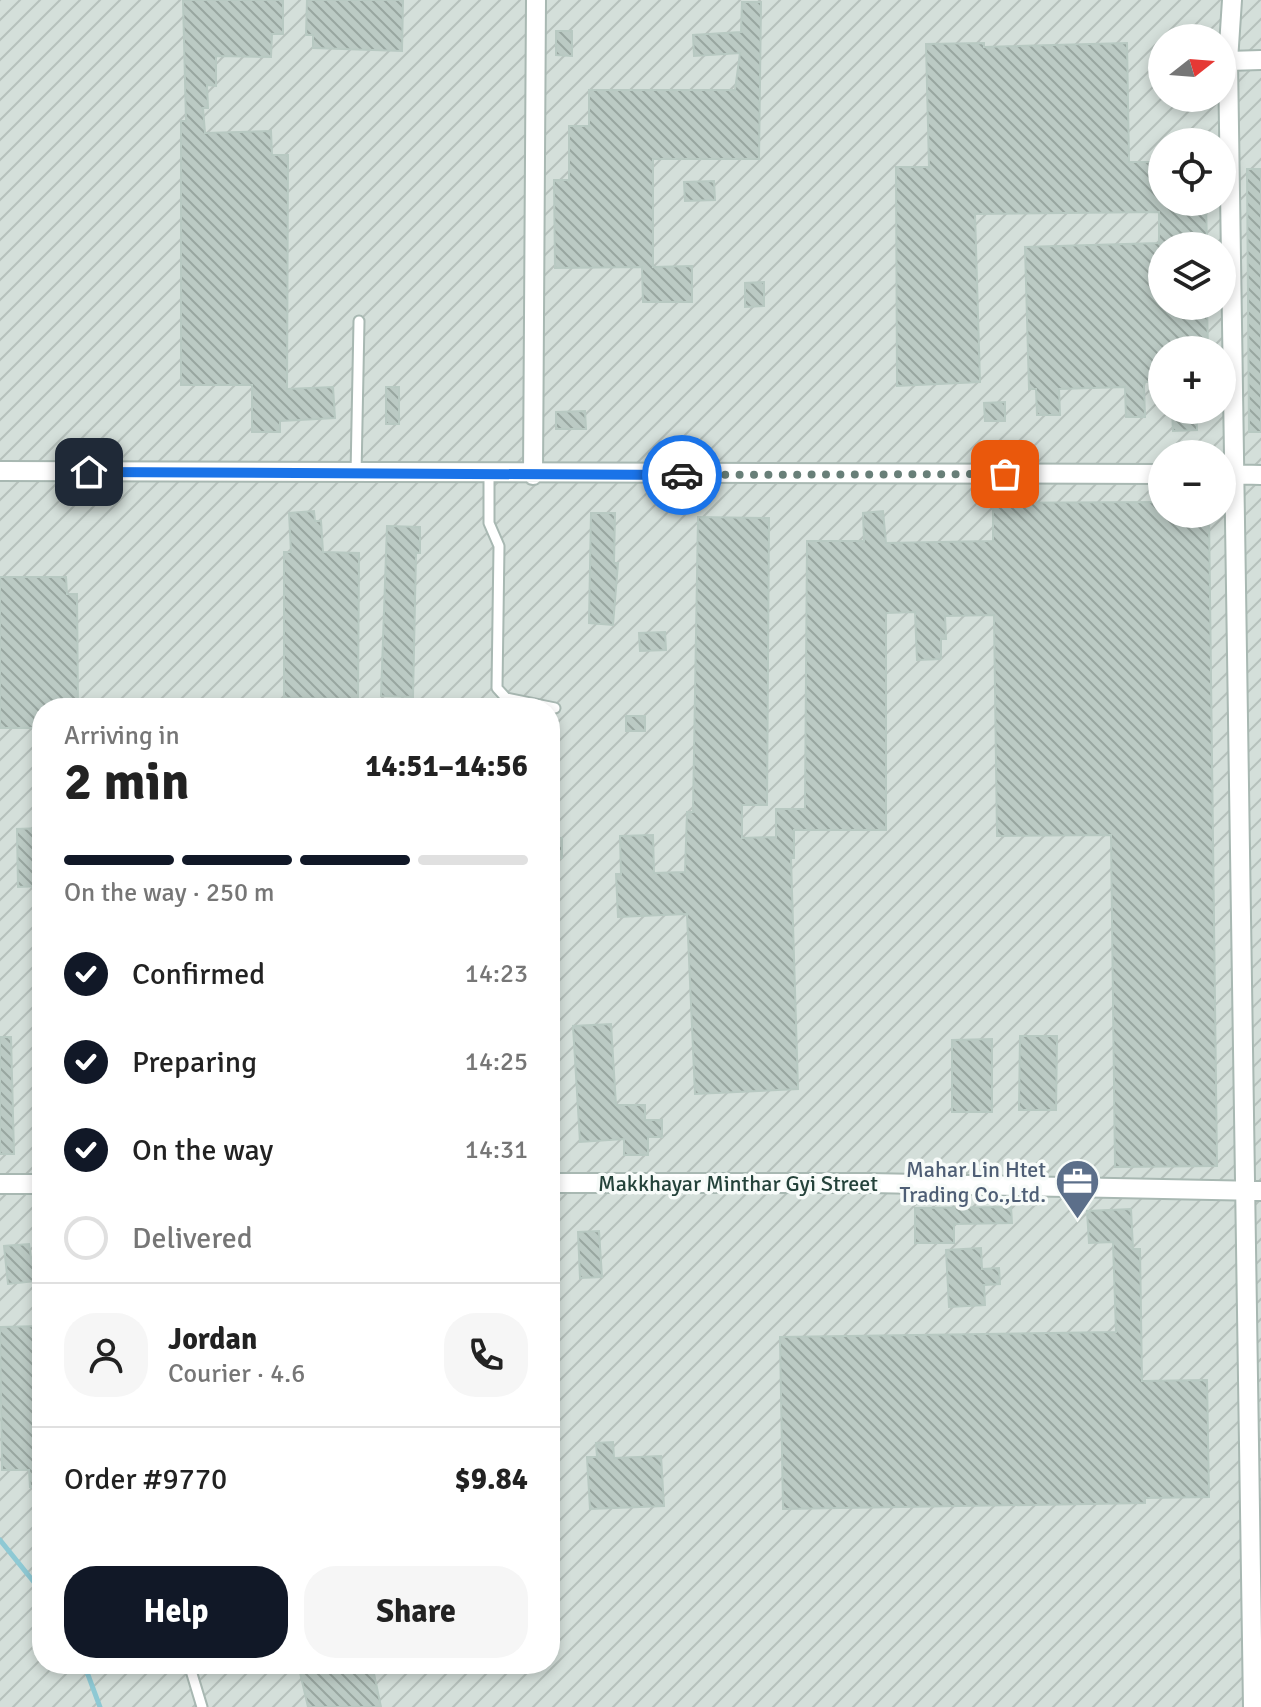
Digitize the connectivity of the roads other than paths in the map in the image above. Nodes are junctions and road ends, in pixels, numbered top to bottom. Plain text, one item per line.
1 (536, 0) edge
2 (1232, 0) edge
3 (1230, 24) edge
4 (1261, 60) edge
5 (1236, 61) edge
6 (1228, 112) edge
7 (359, 321) dead end
8 (1228, 440) edge
9 (0, 471) edge
10 (356, 474) junction
11 (1148, 474) edge
12 (1236, 474) edge
13 (489, 475) junction
14 (533, 475) junction
15 (1261, 475) edge
16 (1230, 528) edge
17 (506, 698) edge
18 (560, 1183) edge
19 (0, 1184) edge
20 (32, 1184) edge
21 (1253, 1191) edge
22 (192, 1674) edge
23 (202, 1707) edge
24 (1253, 1707) edge

1 - 14 street
2 - 3 street
4 - 5 street
6 - 8 street
7 - 10 lane
9 - 10 street
10 - 13 street
11 - 14 street
12 - 15 street
13 - 14 street
13 - 17 lane
16 - 21 street
18 - 21 street, Makkhayar Minthar Gyi Street
19 - 20 street
21 - 24 street
22 - 23 lane

